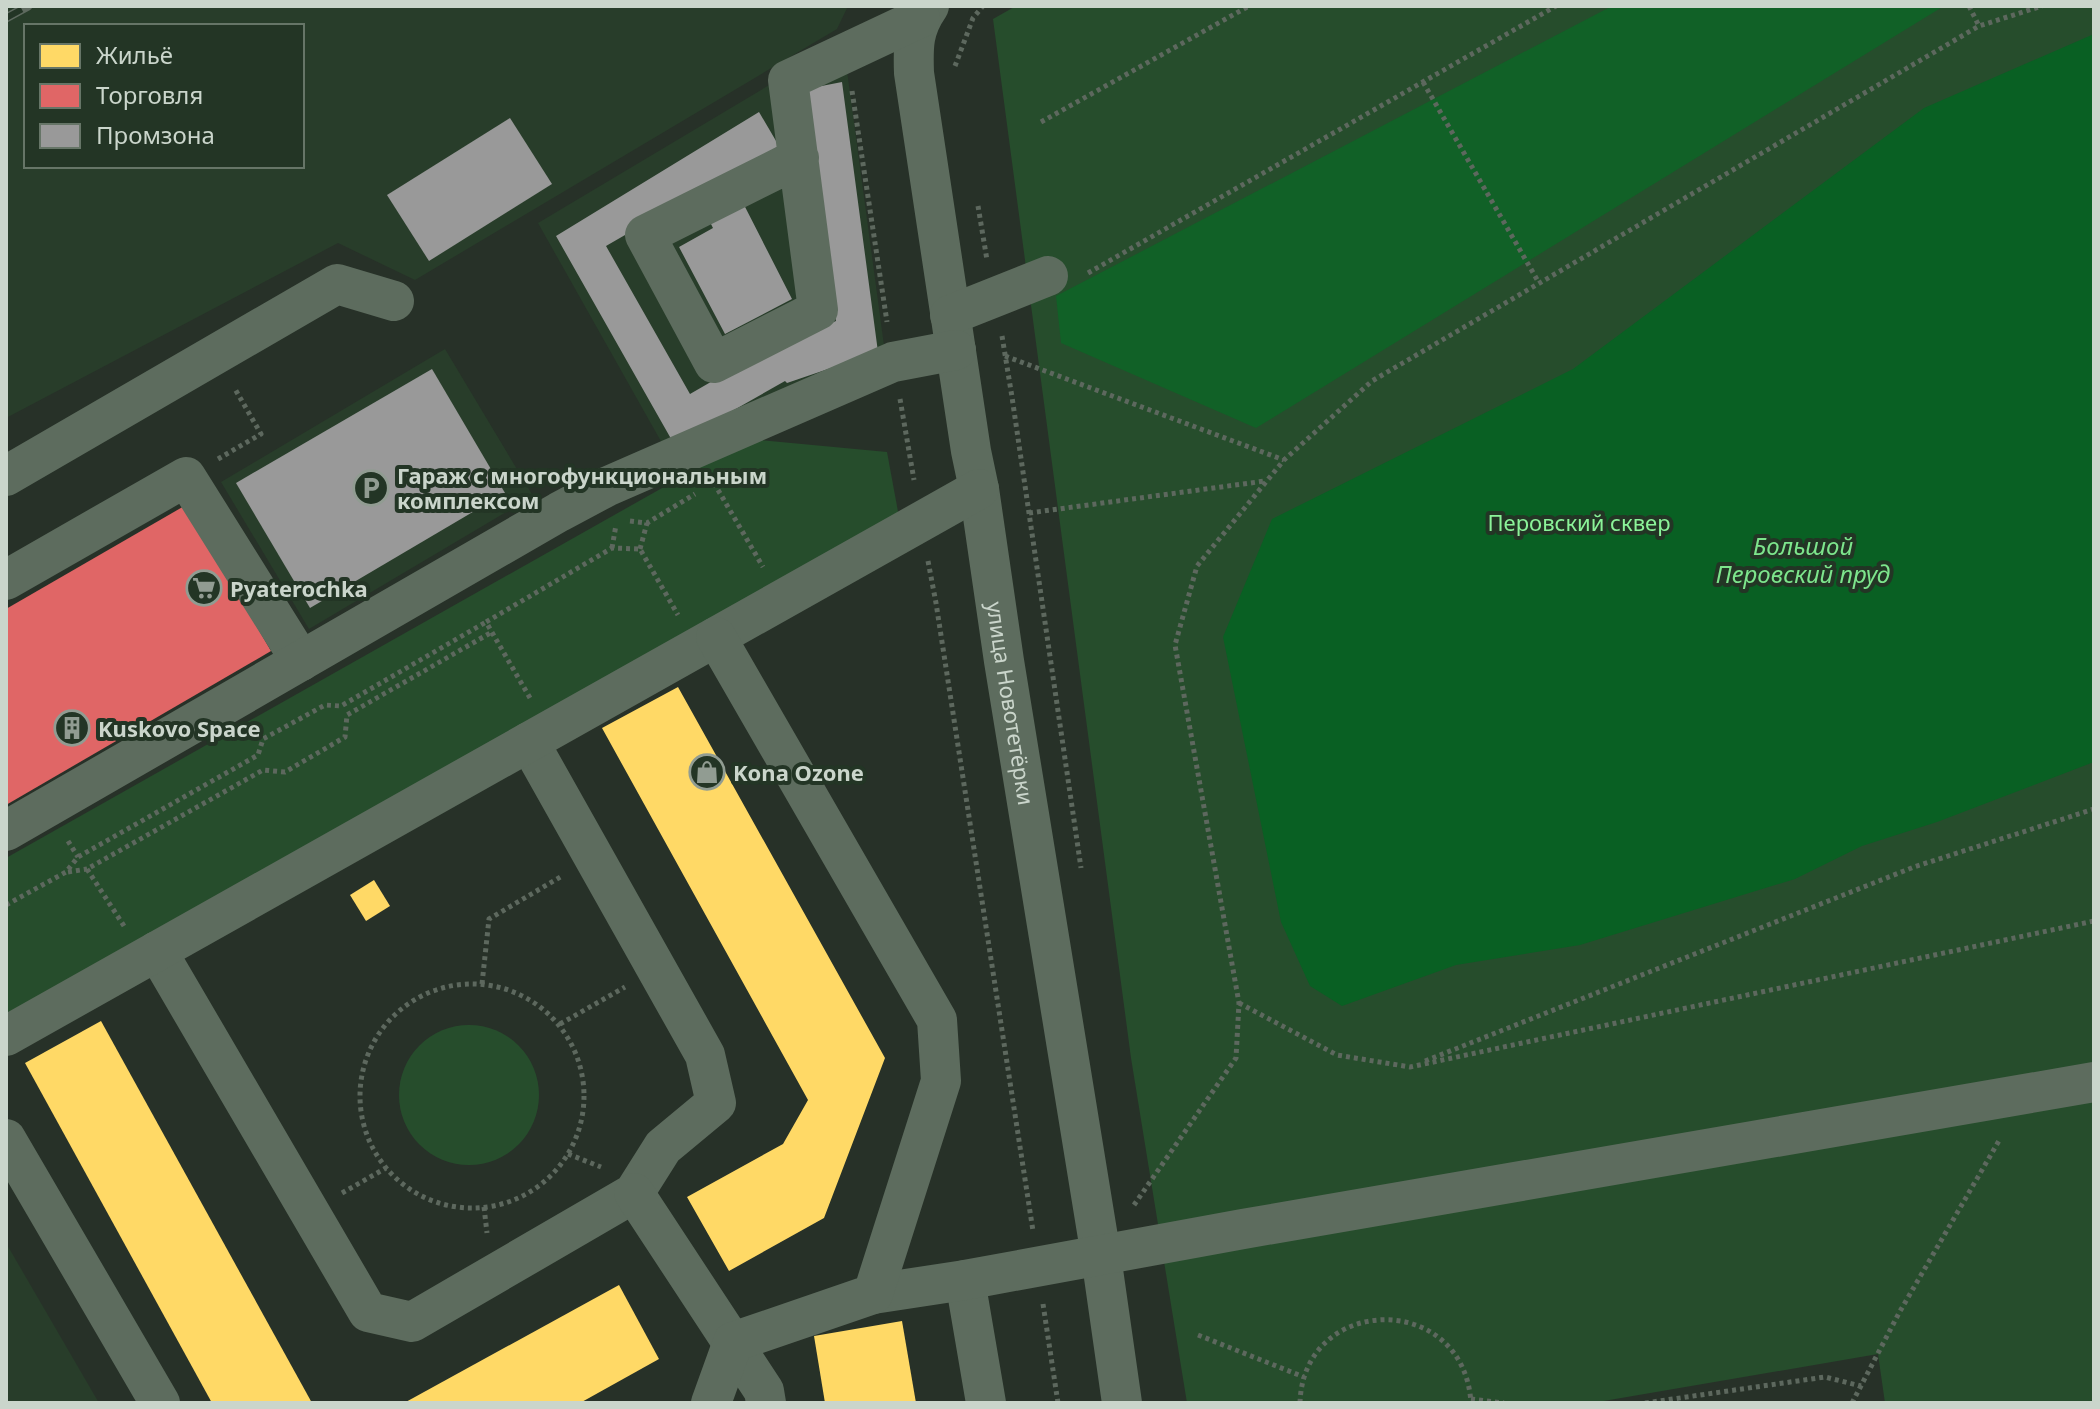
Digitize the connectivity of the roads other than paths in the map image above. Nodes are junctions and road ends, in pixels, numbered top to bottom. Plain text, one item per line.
1 (924, 12) edge
2 (799, 158) junction
3 (1065, 276) road end
4 (394, 301) dead end
5 (953, 332) junction
6 (6, 476) edge
7 (979, 489) junction
8 (6, 580) edge
9 (707, 642) junction
10 (301, 661) junction
11 (539, 736) junction
12 (6, 831) edge
13 (151, 955) junction
14 (6, 1036) edge
15 (2094, 1082) edge
16 (6, 1139) edge
17 (634, 1193) junction
18 (1101, 1256) junction
19 (965, 1280) junction
20 (873, 1294) junction
21 (733, 1342) junction
22 (160, 1403) edge
23 (711, 1403) edge
24 (766, 1403) edge
25 (986, 1403) edge
26 (1122, 1403) edge

1 - 2 street
1 - 5 street, улица Новотетёрки
2 - 2 street
3 - 5 street
4 - 6 street
5 - 7 street, улица Новотетёрки
5 - 10 street
7 - 9 street
7 - 18 street, улица Новотетёрки
8 - 10 street
9 - 11 street
9 - 20 street
10 - 12 street
11 - 13 street
11 - 17 street
13 - 14 street
13 - 17 street
15 - 18 street
16 - 22 street
17 - 21 street
18 - 19 street
18 - 26 street, улица Новотетёрки
19 - 20 street
19 - 25 street
20 - 21 street
21 - 23 street
21 - 24 street

